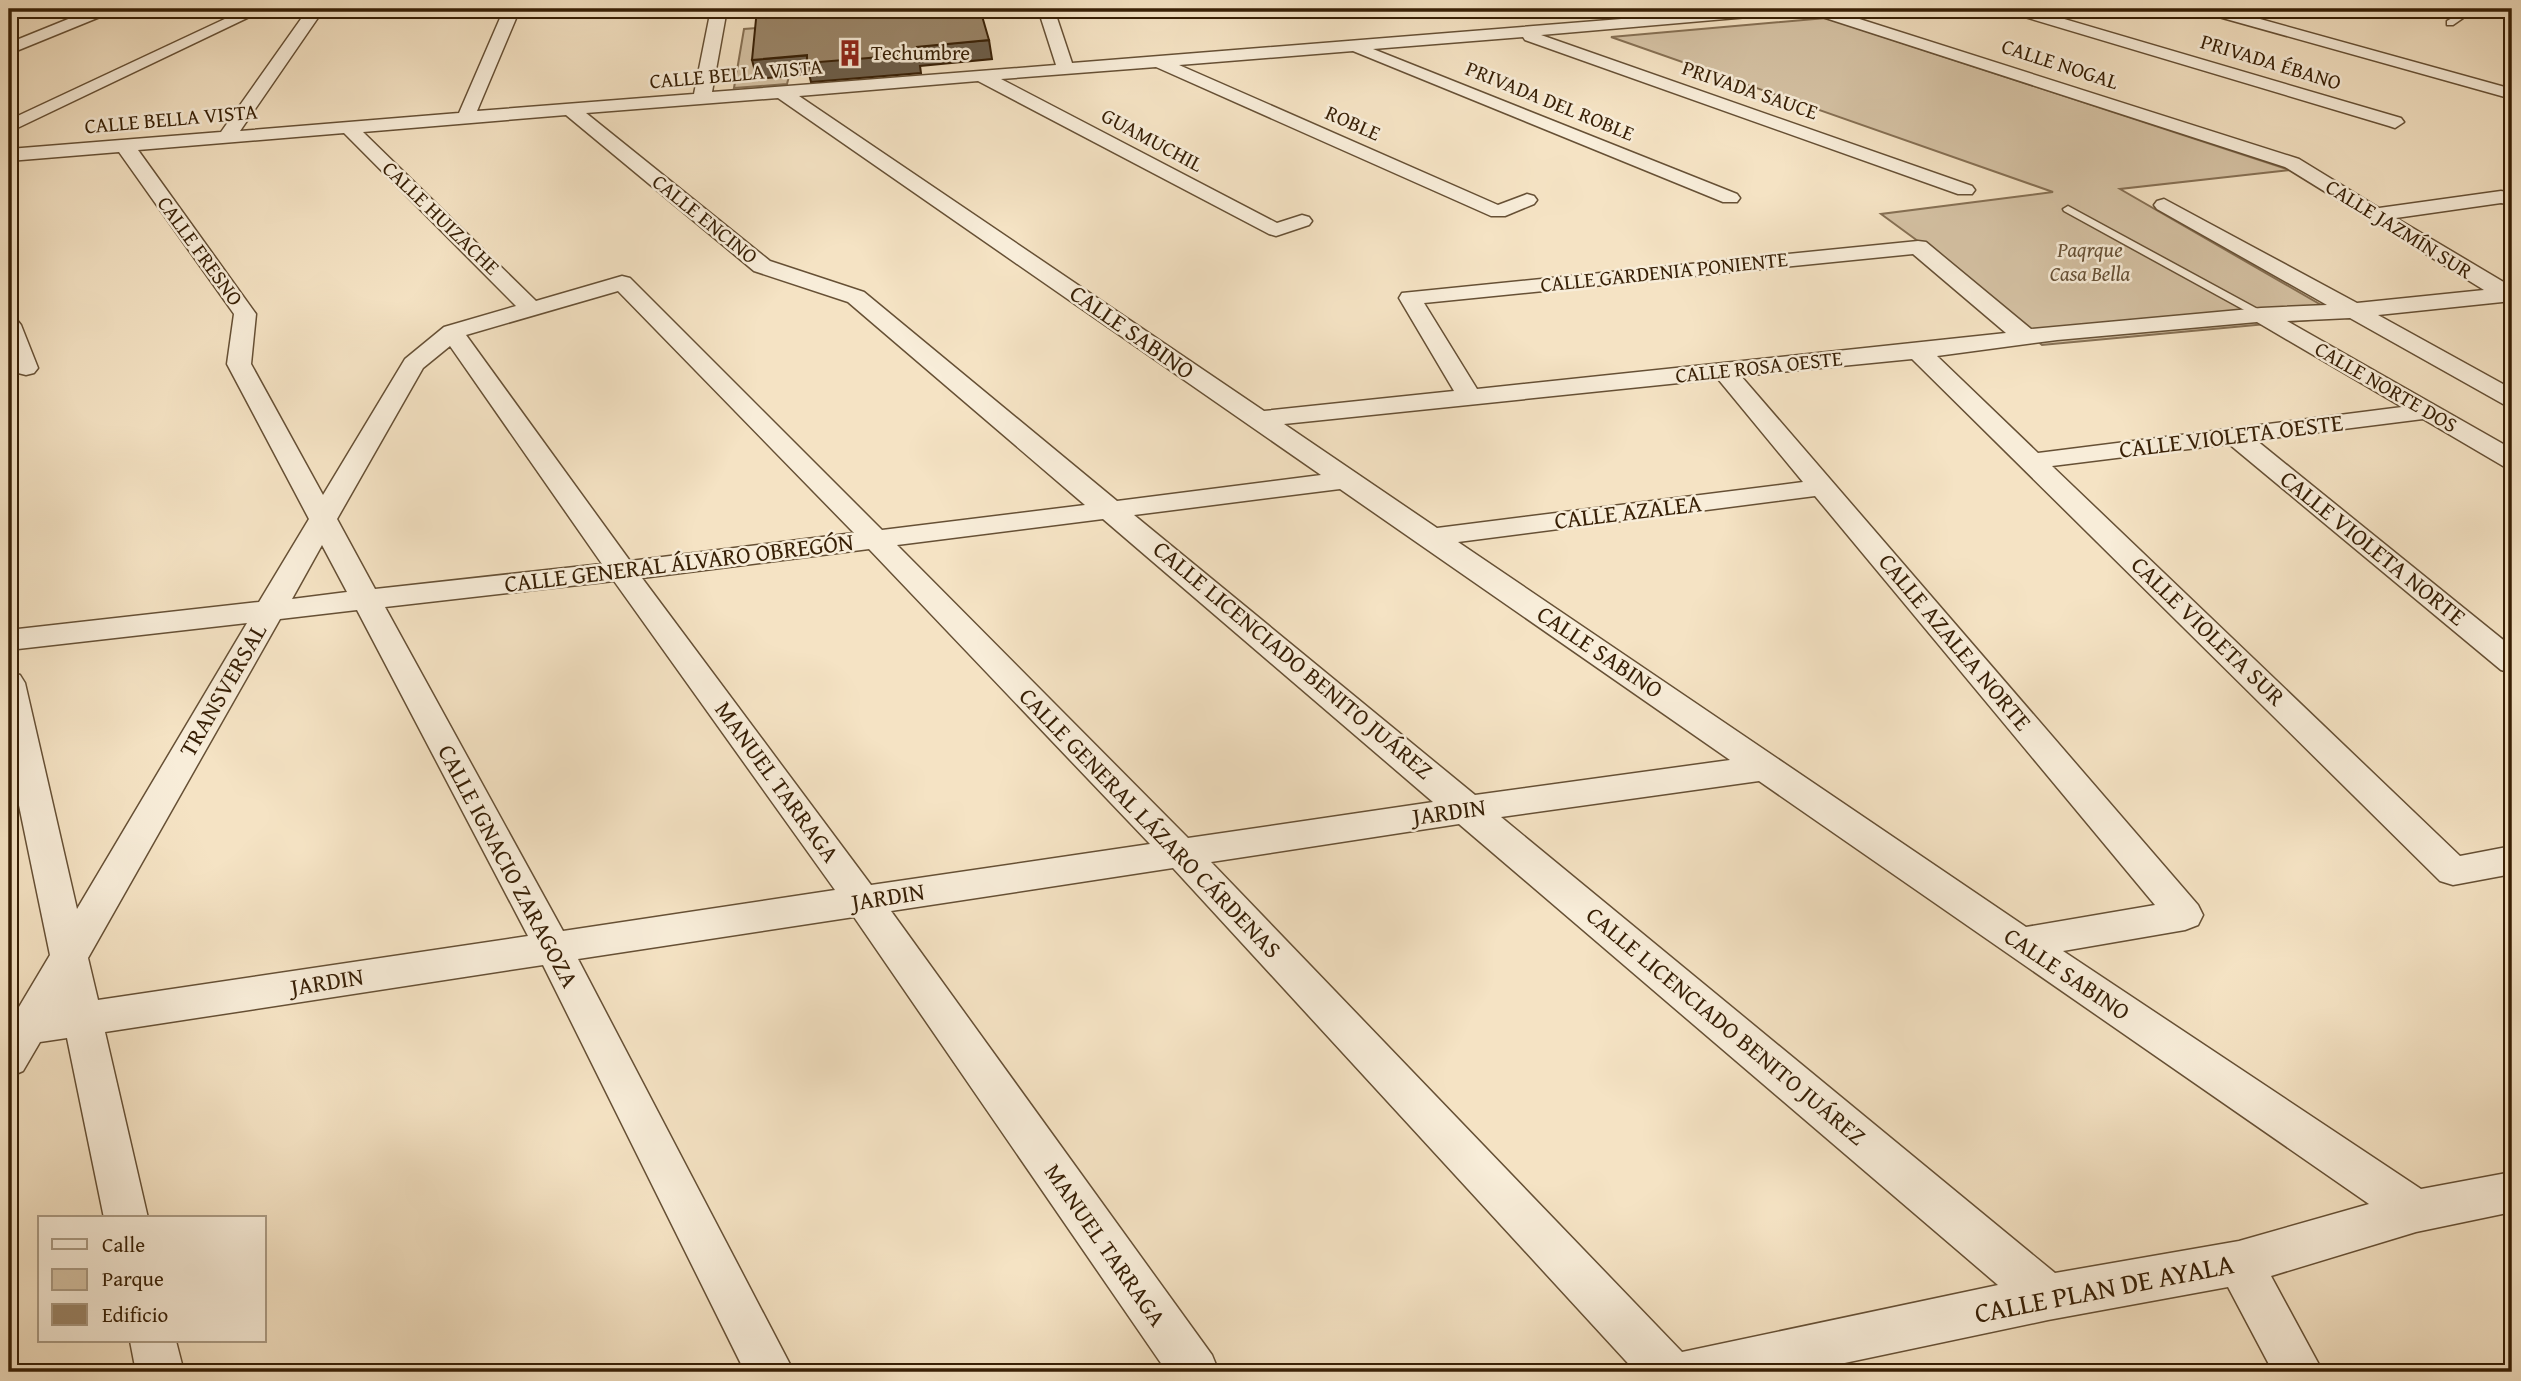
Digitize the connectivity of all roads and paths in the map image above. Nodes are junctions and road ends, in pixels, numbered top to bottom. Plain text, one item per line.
1 (106, 9) edge
2 (258, 9) edge
3 (316, 9) edge
4 (512, 9) edge
5 (719, 9) edge
6 (1046, 9) edge
7 (1620, 9) edge
8 (1802, 9) edge
9 (1813, 9) edge
10 (2014, 9) edge
11 (2207, 9) edge
12 (2472, 9) edge
13 (2450, 23) dead end
14 (1644, 24) junction
15 (55, 30) junction
16 (1520, 33) junction
17 (9, 34) edge
18 (1352, 47) junction
19 (9, 49) edge
20 (1161, 63) junction
21 (1066, 71) junction
22 (983, 77) junction
23 (783, 93) junction
24 (2512, 94) edge
25 (702, 100) junction
26 (571, 110) junction
27 (466, 119) junction
28 (2395, 122) dead end
29 (9, 127) edge
30 (349, 128) junction
31 (226, 138) junction
32 (125, 146) junction
33 (9, 155) edge
34 (2292, 163) joint
35 (1965, 190) dead end
36 (1730, 198) dead end
37 (2512, 199) edge
38 (1527, 200) dead end
39 (2164, 205) dead end
40 (2068, 209) dead end
41 (2377, 214) junction
42 (1303, 222) dead end
43 (2509, 294) edge
44 (856, 297) joint
45 (532, 309) junction
46 (2350, 311) junction
47 (2261, 315) junction
48 (9, 325) edge
49 (452, 332) junction
50 (2026, 338) junction
51 (1918, 351) junction
52 (239, 364) joint
53 (26, 368) dead end
54 (1723, 370) junction
55 (1471, 398) junction
56 (2512, 399) edge
57 (2428, 411) junction
58 (1258, 419) junction
59 (2234, 435) junction
60 (2512, 460) edge
61 (2034, 461) junction
62 (1348, 480) junction
63 (1824, 487) junction
64 (1112, 509) junction
65 (322, 519) junction
66 (1431, 537) junction
67 (875, 539) junction
68 (622, 571) junction
69 (365, 600) junction
70 (270, 610) junction
71 (9, 640) edge
72 (2512, 663) edge
73 (9, 683) edge
74 (1768, 767) junction
75 (1470, 809) junction
76 (1179, 853) junction
77 (2512, 860) edge
78 (863, 901) junction
79 (2021, 943) junction
80 (553, 947) junction
81 (69, 956) junction
82 (82, 1018) junction
83 (18, 1029) edge
84 (9, 1059) edge
85 (2512, 1192) edge
86 (2416, 1211) junction
87 (127, 1216) edge
88 (2239, 1264) junction
89 (2048, 1297) junction
90 (153, 1342) edge
91 (160, 1372) edge
92 (769, 1372) edge
93 (1195, 1372) edge
94 (1668, 1372) edge
95 (1692, 1372) edge
96 (2299, 1372) edge

1 - 15 street
2 - 29 street
3 - 31 street
4 - 27 street
5 - 25 street
6 - 21 street
7 - 14 street
8 - 14 street, CALLE BELLA VISTA
9 - 34 street, CALLE NOGAL
10 - 28 street, PRIVADA ÉBANO
11 - 24 street
12 - 13 lane
14 - 16 street, CALLE BELLA VISTA
15 - 17 street
15 - 19 street
16 - 18 street, CALLE BELLA VISTA
16 - 35 street, PRIVADA SAUCE
18 - 20 street, CALLE BELLA VISTA
18 - 36 street, PRIVADA DEL ROBLE
20 - 21 street, CALLE BELLA VISTA
20 - 38 street, ROBLE
21 - 22 street, CALLE BELLA VISTA
22 - 23 street, CALLE BELLA VISTA
22 - 42 street, GUAMUCHIL
23 - 25 street, CALLE BELLA VISTA
23 - 58 street, CALLE SABINO
25 - 26 street, CALLE BELLA VISTA
26 - 27 street, CALLE BELLA VISTA
26 - 44 street, CALLE ENCINO
27 - 30 street, CALLE BELLA VISTA
30 - 31 street, CALLE BELLA VISTA
30 - 45 street, CALLE HUIZACHE
31 - 32 street, CALLE BELLA VISTA
32 - 33 street, CALLE BELLA VISTA
32 - 52 street, CALLE FRESNO
34 - 41 street, CALLE JAZMÍN SUR
37 - 41 street
39 - 46 street, CALLE NORTE DOS
40 - 47 lane
41 - 43 street, CALLE JAZMÍN SUR
43 - 46 street
44 - 64 street, CALLE LICENCIADO BENITO JUÁREZ
45 - 49 street
45 - 67 street, CALLE GENERAL LÁZARO CÁRDENAS
46 - 47 street, CALLE ROSA OESTE
46 - 56 street, CALLE NORTE DOS
47 - 50 street, CALLE ROSA OESTE
47 - 57 street, CALLE NORTE DOS
48 - 53 street
49 - 65 street, TRANSVERSAL
49 - 68 street, MANUEL TARRAGA
50 - 51 street, CALLE ROSA OESTE
50 - 55 street, CALLE GARDENIA PONIENTE
51 - 54 street, CALLE ROSA OESTE
51 - 61 street, CALLE VIOLETA SUR
52 - 65 street, CALLE IGNACIO ZARAGOZA
54 - 55 street, CALLE ROSA OESTE
54 - 63 street, CALLE AZALEA NORTE
55 - 58 street, CALLE ROSA OESTE
57 - 59 street, CALLE VIOLETA OESTE
57 - 60 street, CALLE NORTE DOS
58 - 62 street, CALLE SABINO
59 - 61 street, CALLE VIOLETA OESTE
59 - 72 street, CALLE VIOLETA NORTE
61 - 77 street, CALLE VIOLETA SUR
62 - 64 street, CALLE GENERAL ÁLVARO OBREGÓN
62 - 66 street, CALLE SABINO
63 - 66 street, CALLE AZALEA
63 - 79 street, CALLE AZALEA NORTE
64 - 67 street, CALLE GENERAL ÁLVARO OBREGÓN
64 - 75 street, CALLE LICENCIADO BENITO JUÁREZ
65 - 69 street, CALLE IGNACIO ZARAGOZA
65 - 70 street, TRANSVERSAL
66 - 74 street, CALLE SABINO
67 - 68 street, CALLE GENERAL ÁLVARO OBREGÓN
67 - 76 street, CALLE GENERAL LÁZARO CÁRDENAS
68 - 69 street, CALLE GENERAL ÁLVARO OBREGÓN
68 - 78 street, MANUEL TARRAGA
69 - 70 street, CALLE GENERAL ÁLVARO OBREGÓN
69 - 80 street, CALLE IGNACIO ZARAGOZA
70 - 71 street, CALLE GENERAL ÁLVARO OBREGÓN
70 - 81 street, TRANSVERSAL
73 - 81 street
74 - 75 street, JARDIN
74 - 79 street, CALLE SABINO
75 - 76 street, JARDIN
75 - 89 street, CALLE LICENCIADO BENITO JUÁREZ
76 - 78 street, JARDIN
76 - 94 street, CALLE GENERAL LÁZARO CÁRDENAS
78 - 80 street, JARDIN
78 - 93 street, MANUEL TARRAGA
79 - 86 street, CALLE SABINO
80 - 82 street, JARDIN
80 - 92 street, CALLE IGNACIO ZARAGOZA
81 - 82 street
81 - 83 street, TRANSVERSAL
82 - 83 street, JARDIN
82 - 87 street
83 - 84 street, TRANSVERSAL
85 - 86 street, CALLE PLAN DE AYALA
86 - 88 street, CALLE PLAN DE AYALA
88 - 89 street, CALLE PLAN DE AYALA
88 - 96 street
89 - 95 street, CALLE PLAN DE AYALA
90 - 91 street

